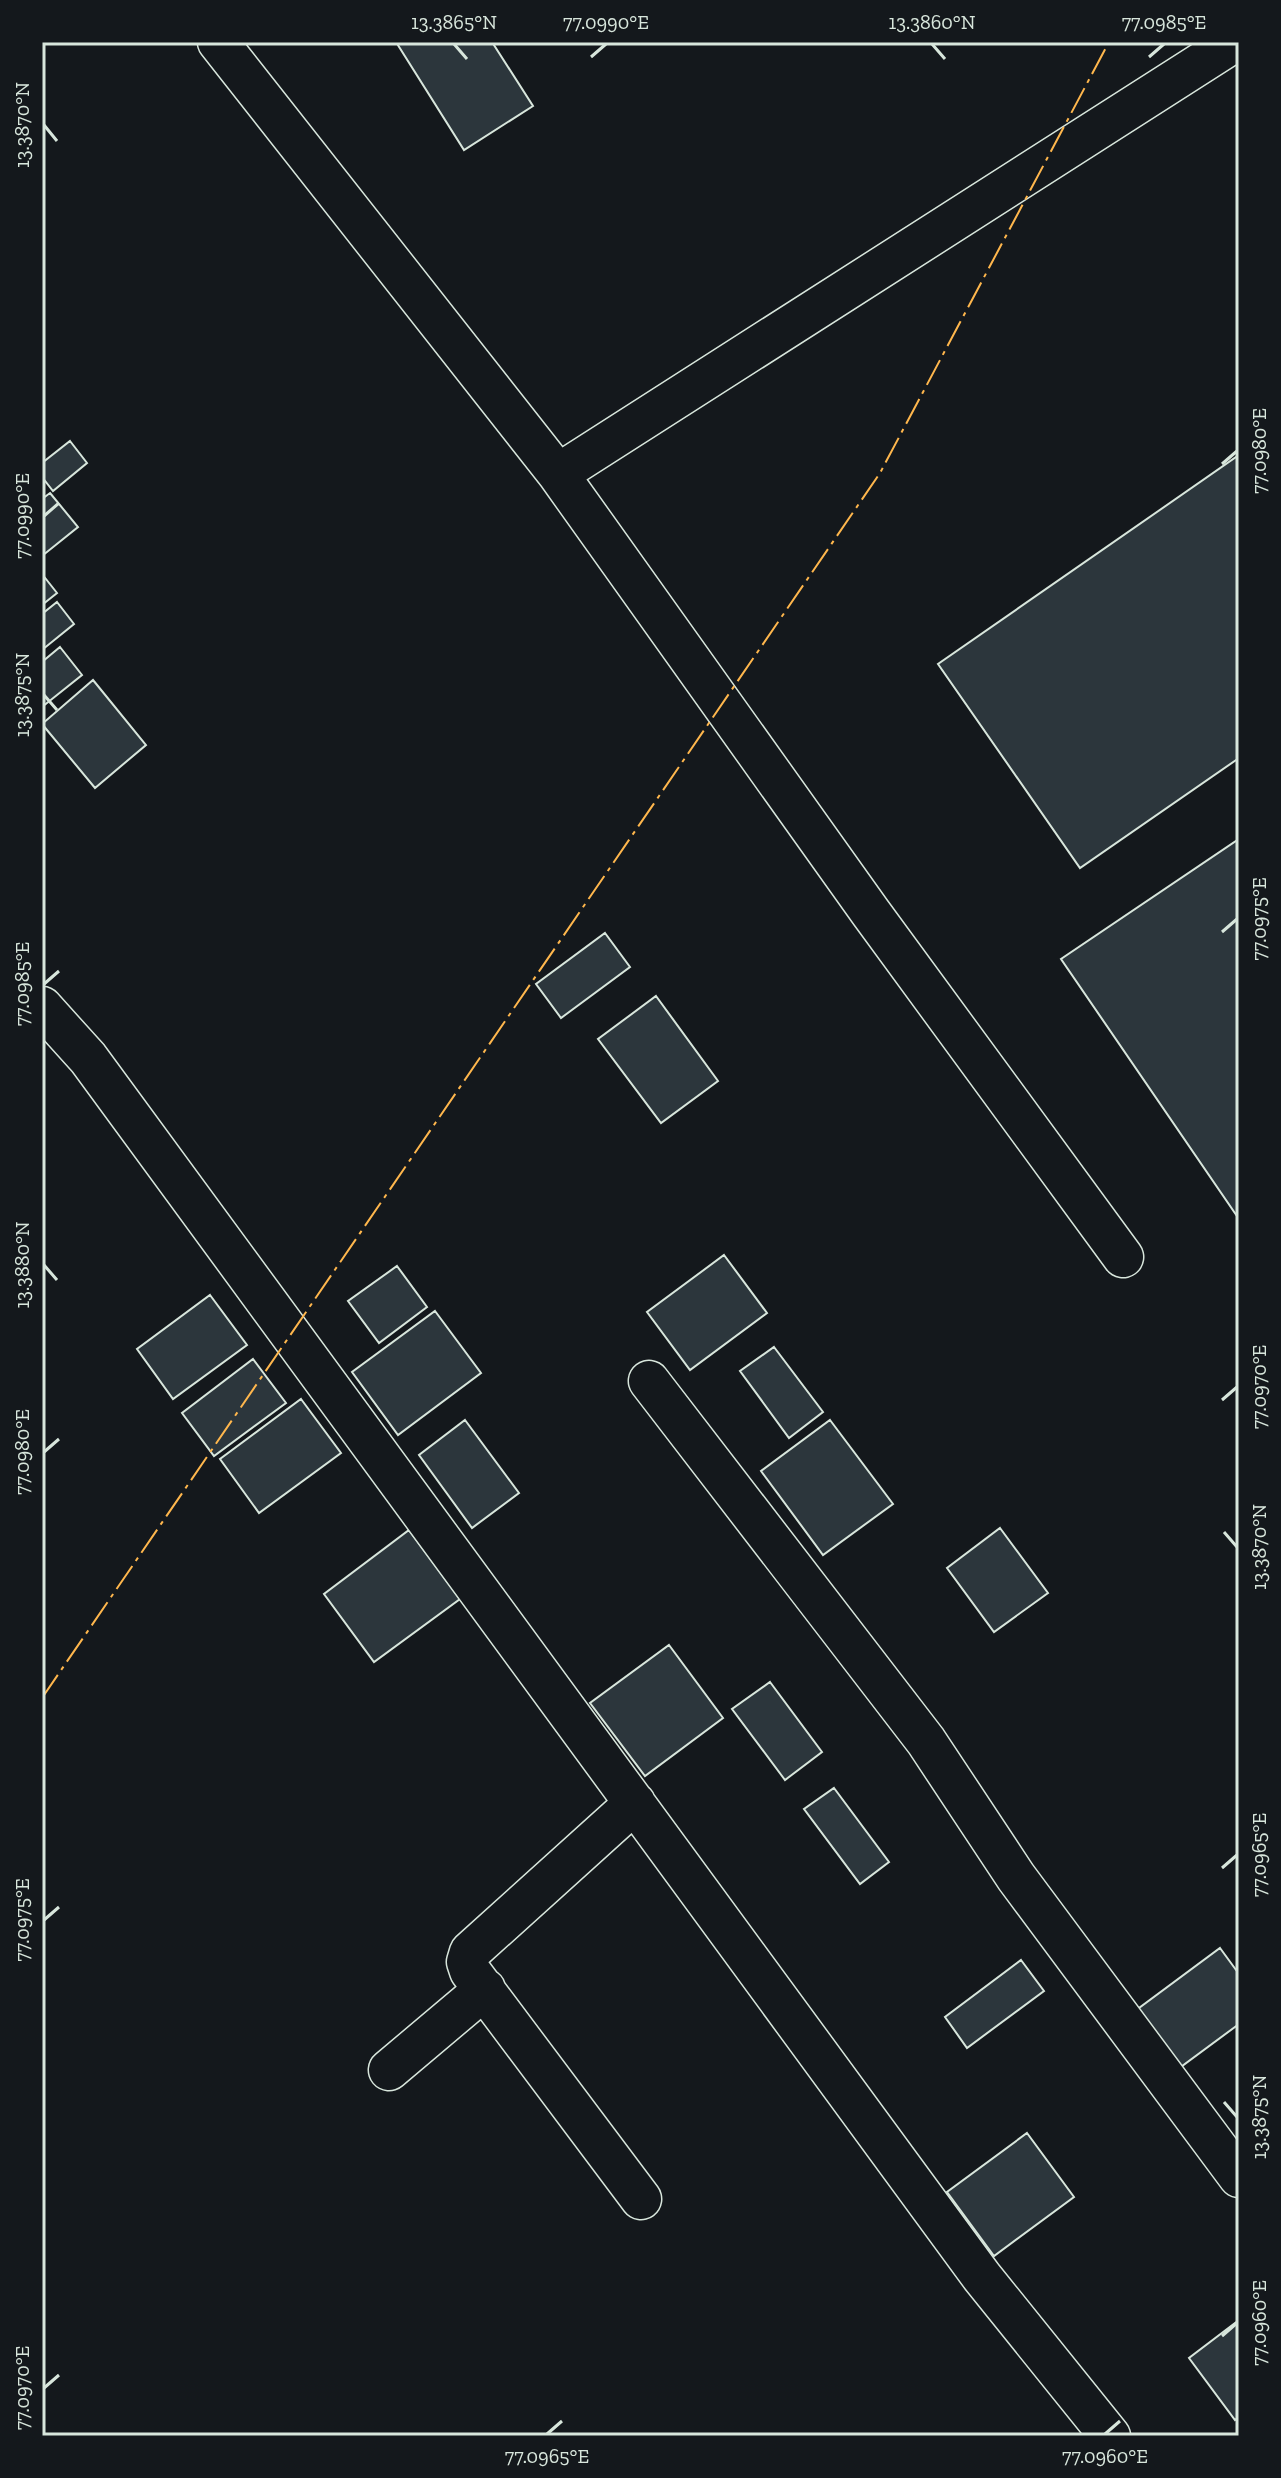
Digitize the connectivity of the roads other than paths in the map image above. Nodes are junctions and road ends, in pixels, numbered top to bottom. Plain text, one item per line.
1 (218, 42) edge
2 (1234, 42) edge
3 (558, 474) junction
4 (42, 1007) edge
5 (1123, 1257) dead end
6 (649, 1381) dead end
7 (635, 1803) junction
8 (485, 1989) junction
9 (389, 2070) dead end
10 (1239, 2177) edge
11 (641, 2199) dead end
12 (1110, 2436) edge

1 - 3 street
2 - 3 street
3 - 5 street
4 - 7 street
6 - 10 street
7 - 8 street
7 - 12 street
8 - 9 street
8 - 11 street

